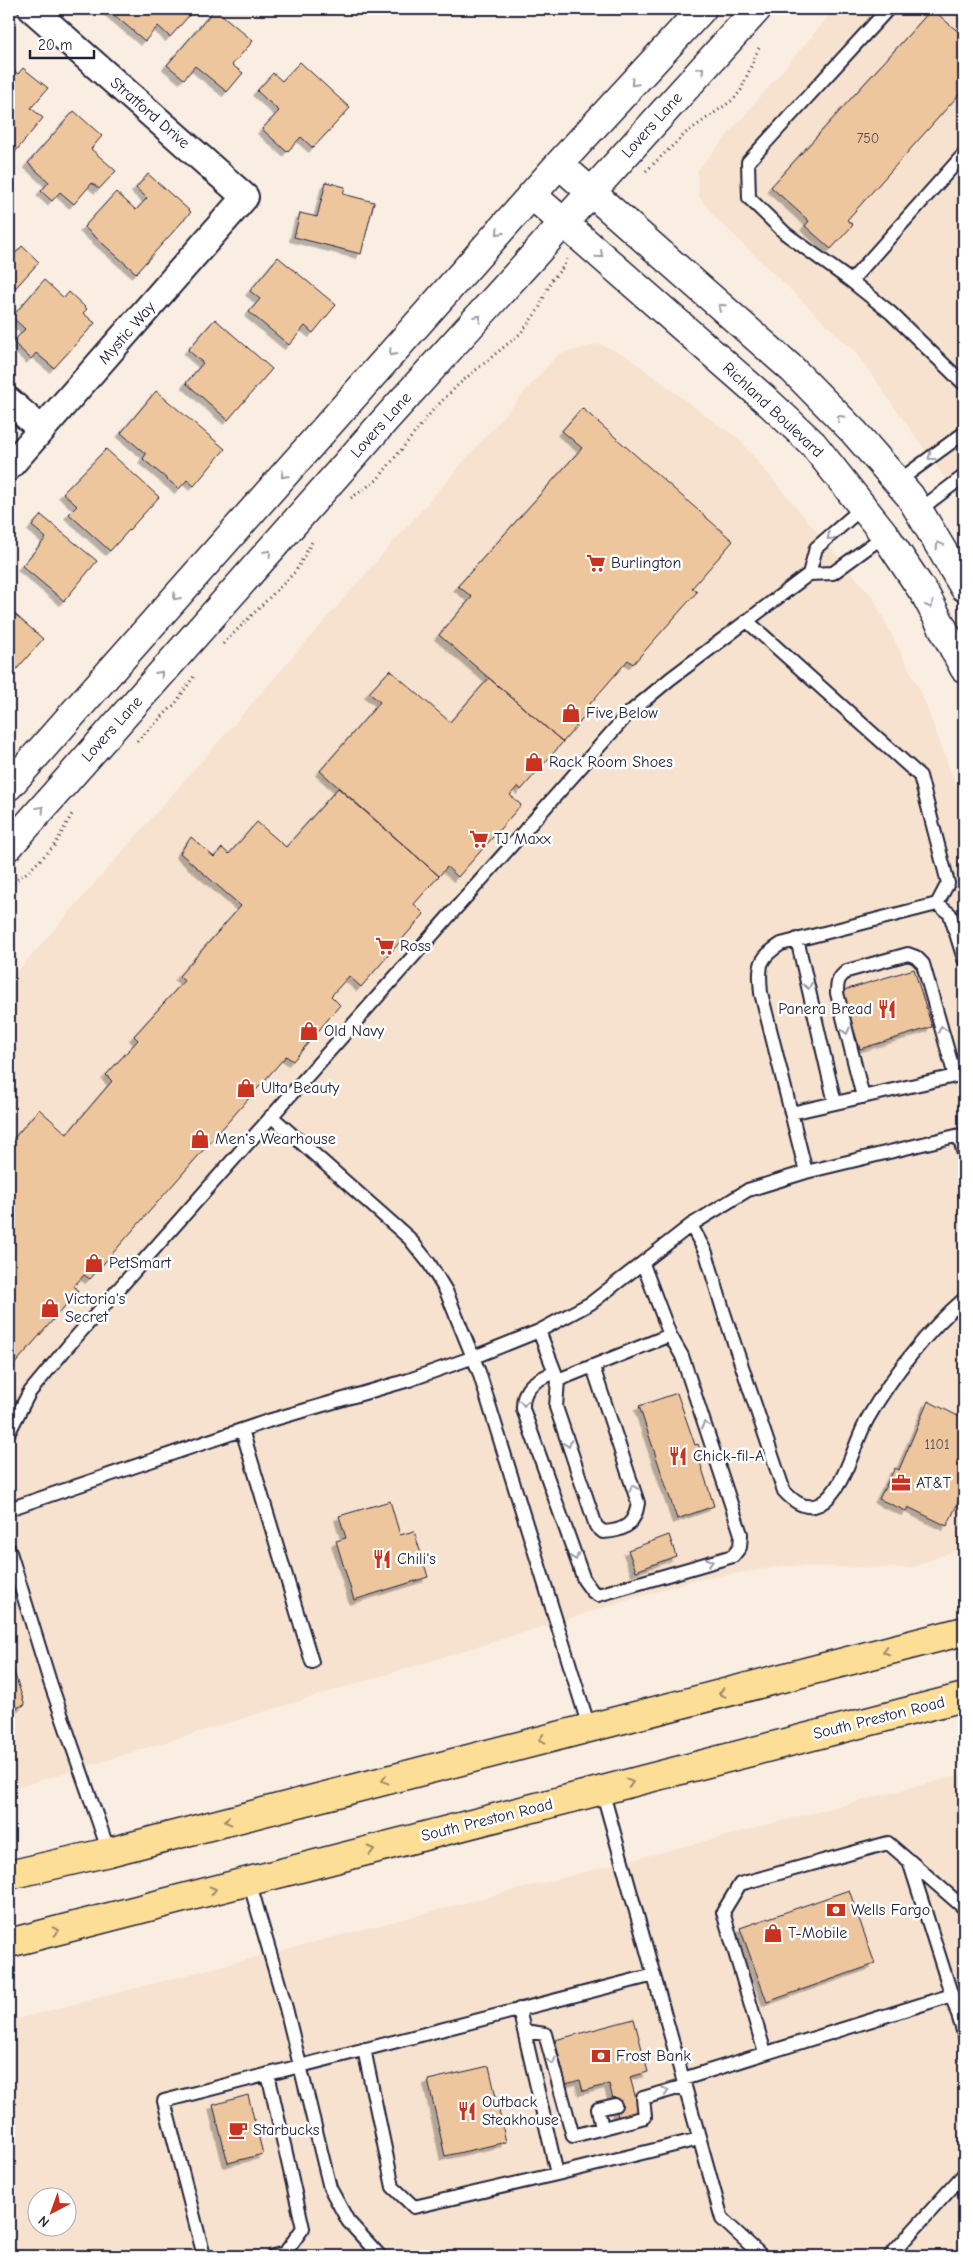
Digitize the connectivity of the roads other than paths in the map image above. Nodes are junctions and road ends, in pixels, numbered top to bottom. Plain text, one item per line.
1 (32, 9) edge
2 (702, 9) edge
3 (757, 9) edge
4 (888, 9) edge
5 (964, 154) edge
6 (559, 164) junction
7 (590, 193) junction
8 (532, 195) junction
9 (245, 197) joint
10 (563, 223) junction
11 (851, 281) junction
12 (964, 384) edge
13 (9, 400) edge
14 (42, 430) junction
15 (964, 433) edge
16 (9, 468) edge
17 (964, 476) edge
18 (897, 482) junction
19 (863, 507) junction
20 (918, 511) junction
21 (885, 535) junction
22 (809, 574) junction
23 (964, 587) edge
24 (747, 621) junction
25 (964, 668) edge
26 (9, 786) edge
27 (9, 846) edge
28 (937, 904) junction
29 (797, 939) junction
30 (964, 959) edge
31 (959, 1075) edge
32 (863, 1097) junction
33 (835, 1103) junction
34 (791, 1113) junction
35 (271, 1116) junction
36 (962, 1135) edge
37 (964, 1154) edge
38 (806, 1172) junction
39 (691, 1225) junction
40 (643, 1264) junction
41 (964, 1299) edge
42 (539, 1331) junction
43 (670, 1335) junction
44 (474, 1357) junction
45 (593, 1367) junction
46 (557, 1376) junction
47 (242, 1430) junction
48 (9, 1432) edge
49 (9, 1509) edge
50 (9, 1549) edge
51 (964, 1631) edge
52 (312, 1662) dead end
53 (964, 1697) edge
54 (590, 1727) junction
55 (602, 1790) junction
56 (109, 1852) junction
57 (909, 1861) junction
58 (9, 1876) edge
59 (249, 1881) junction
60 (964, 1908) edge
61 (9, 1943) edge
62 (654, 1974) junction
63 (952, 1995) junction
64 (519, 2009) junction
65 (524, 2032) junction
66 (964, 2034) edge
67 (364, 2049) junction
68 (765, 2053) junction
69 (300, 2065) junction
70 (268, 2074) junction
71 (684, 2082) junction
72 (615, 2105) dead end
73 (602, 2128) junction
74 (699, 2139) junction
75 (557, 2174) junction
76 (964, 2174) edge
77 (204, 2256) edge
78 (273, 2256) edge
79 (380, 2256) edge
80 (762, 2256) edge
81 (890, 2256) edge

1 - 9 street, Stratford Drive
2 -> 6 street
7 -> 3 street, Lovers Lane
4 - 11 lane
5 - 11 lane
6 - 7 street
6 - 8 street
7 - 10 street, Lovers Lane
18 -> 7 street
8 - 10 street, Richland Boulevard
8 -> 26 street
9 - 14 street, Mystic Way
10 -> 19 street, Richland Boulevard
27 -> 10 street, Lovers Lane
11 - 12 lane
13 - 14 street
14 - 16 street, Mystic Way
15 -> 18 lane
17 - 20 lane
18 - 19 street
18 - 20 street
19 - 21 street, Richland Boulevard
19 -> 22 lane
20 - 21 street
23 -> 20 street
21 - 22 lane
21 -> 25 street, Richland Boulevard
22 - 24 lane
24 - 28 lane
24 - 35 lane
28 - 29 lane
28 - 30 lane
29 -> 33 lane
29 - 34 lane
31 - 32 lane
31 -> 32 lane
32 - 33 lane
33 - 34 lane
34 - 38 lane
35 - 44 lane
35 - 48 lane
36 - 37 lane
36 - 38 lane
38 - 39 lane
39 - 40 lane
39 - 41 lane
40 - 42 lane
40 - 43 lane
42 - 44 lane
42 - 46 lane
43 - 45 lane
46 -> 43 lane
44 - 47 lane
44 - 54 lane
45 - 46 lane
46 -> 45 lane
47 - 49 lane
47 - 52 lane
50 - 56 lane
51 -> 54 main road
55 -> 53 main road, South Preston Road
54 -> 56 main road
59 -> 55 main road, South Preston Road
55 - 62 lane
56 - 58 main road
57 - 60 lane
57 - 63 lane
57 - 68 lane
61 -> 59 main road, South Preston Road
59 - 69 lane
62 - 64 lane
62 - 71 lane
63 - 66 lane
63 - 68 lane
64 - 65 lane
64 - 67 lane
65 -> 73 lane
65 - 75 lane
67 - 69 lane
67 - 75 lane
68 - 71 lane
69 - 70 lane
69 - 79 lane
70 - 77 lane
70 - 78 lane
73 -> 71 lane
71 - 74 lane
72 - 73 lane
74 - 75 lane
74 - 80 lane
76 - 81 lane

